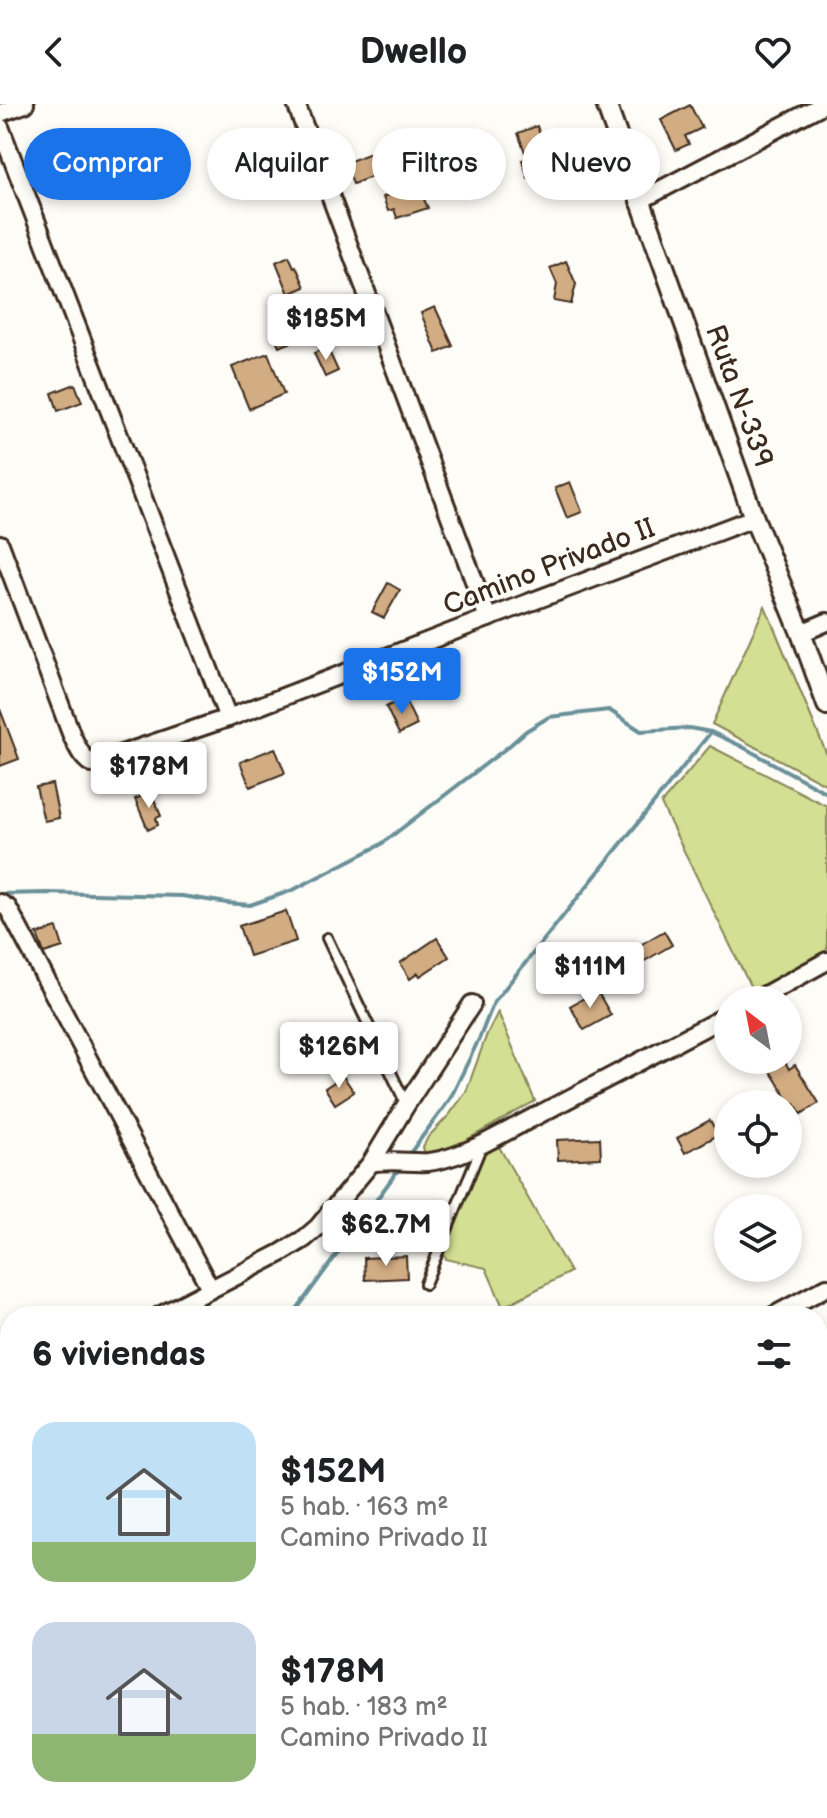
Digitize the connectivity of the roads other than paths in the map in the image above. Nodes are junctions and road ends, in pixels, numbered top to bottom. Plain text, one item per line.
1 (25, 104) edge
2 (296, 104) edge
3 (606, 104) edge
4 (824, 104) edge
5 (0, 113) edge
6 (0, 127) edge
7 (639, 201) junction
8 (754, 518) junction
9 (0, 544) edge
10 (488, 618) junction
11 (827, 622) edge
12 (801, 633) junction
13 (827, 705) edge
14 (228, 718) junction
15 (0, 903) edge
16 (327, 938) dead end
17 (827, 961) edge
18 (781, 986) edge
19 (472, 1004) dead end
20 (714, 1022) edge
21 (406, 1105) junction
22 (483, 1144) junction
23 (371, 1163) junction
24 (425, 1284) dead end
25 (827, 1287) edge
26 (210, 1288) junction
27 (177, 1306) edge
28 (792, 1306) edge

1 - 5 street
2 - 10 street
3 - 7 street, Ruta N-339
4 - 7 street
6 - 14 street
7 - 8 street, Ruta N-339
8 - 10 street, Camino Privado II
8 - 12 street, Ruta N-339
9 - 14 street, Camino Privado II
10 - 14 street, Camino Privado II
11 - 12 street
12 - 13 street, Ruta N-339
15 - 26 street
16 - 21 lane
17 - 18 street
19 - 21 street
20 - 22 street
21 - 23 street
22 - 23 street
22 - 24 lane
23 - 26 street
25 - 28 street
26 - 27 street

